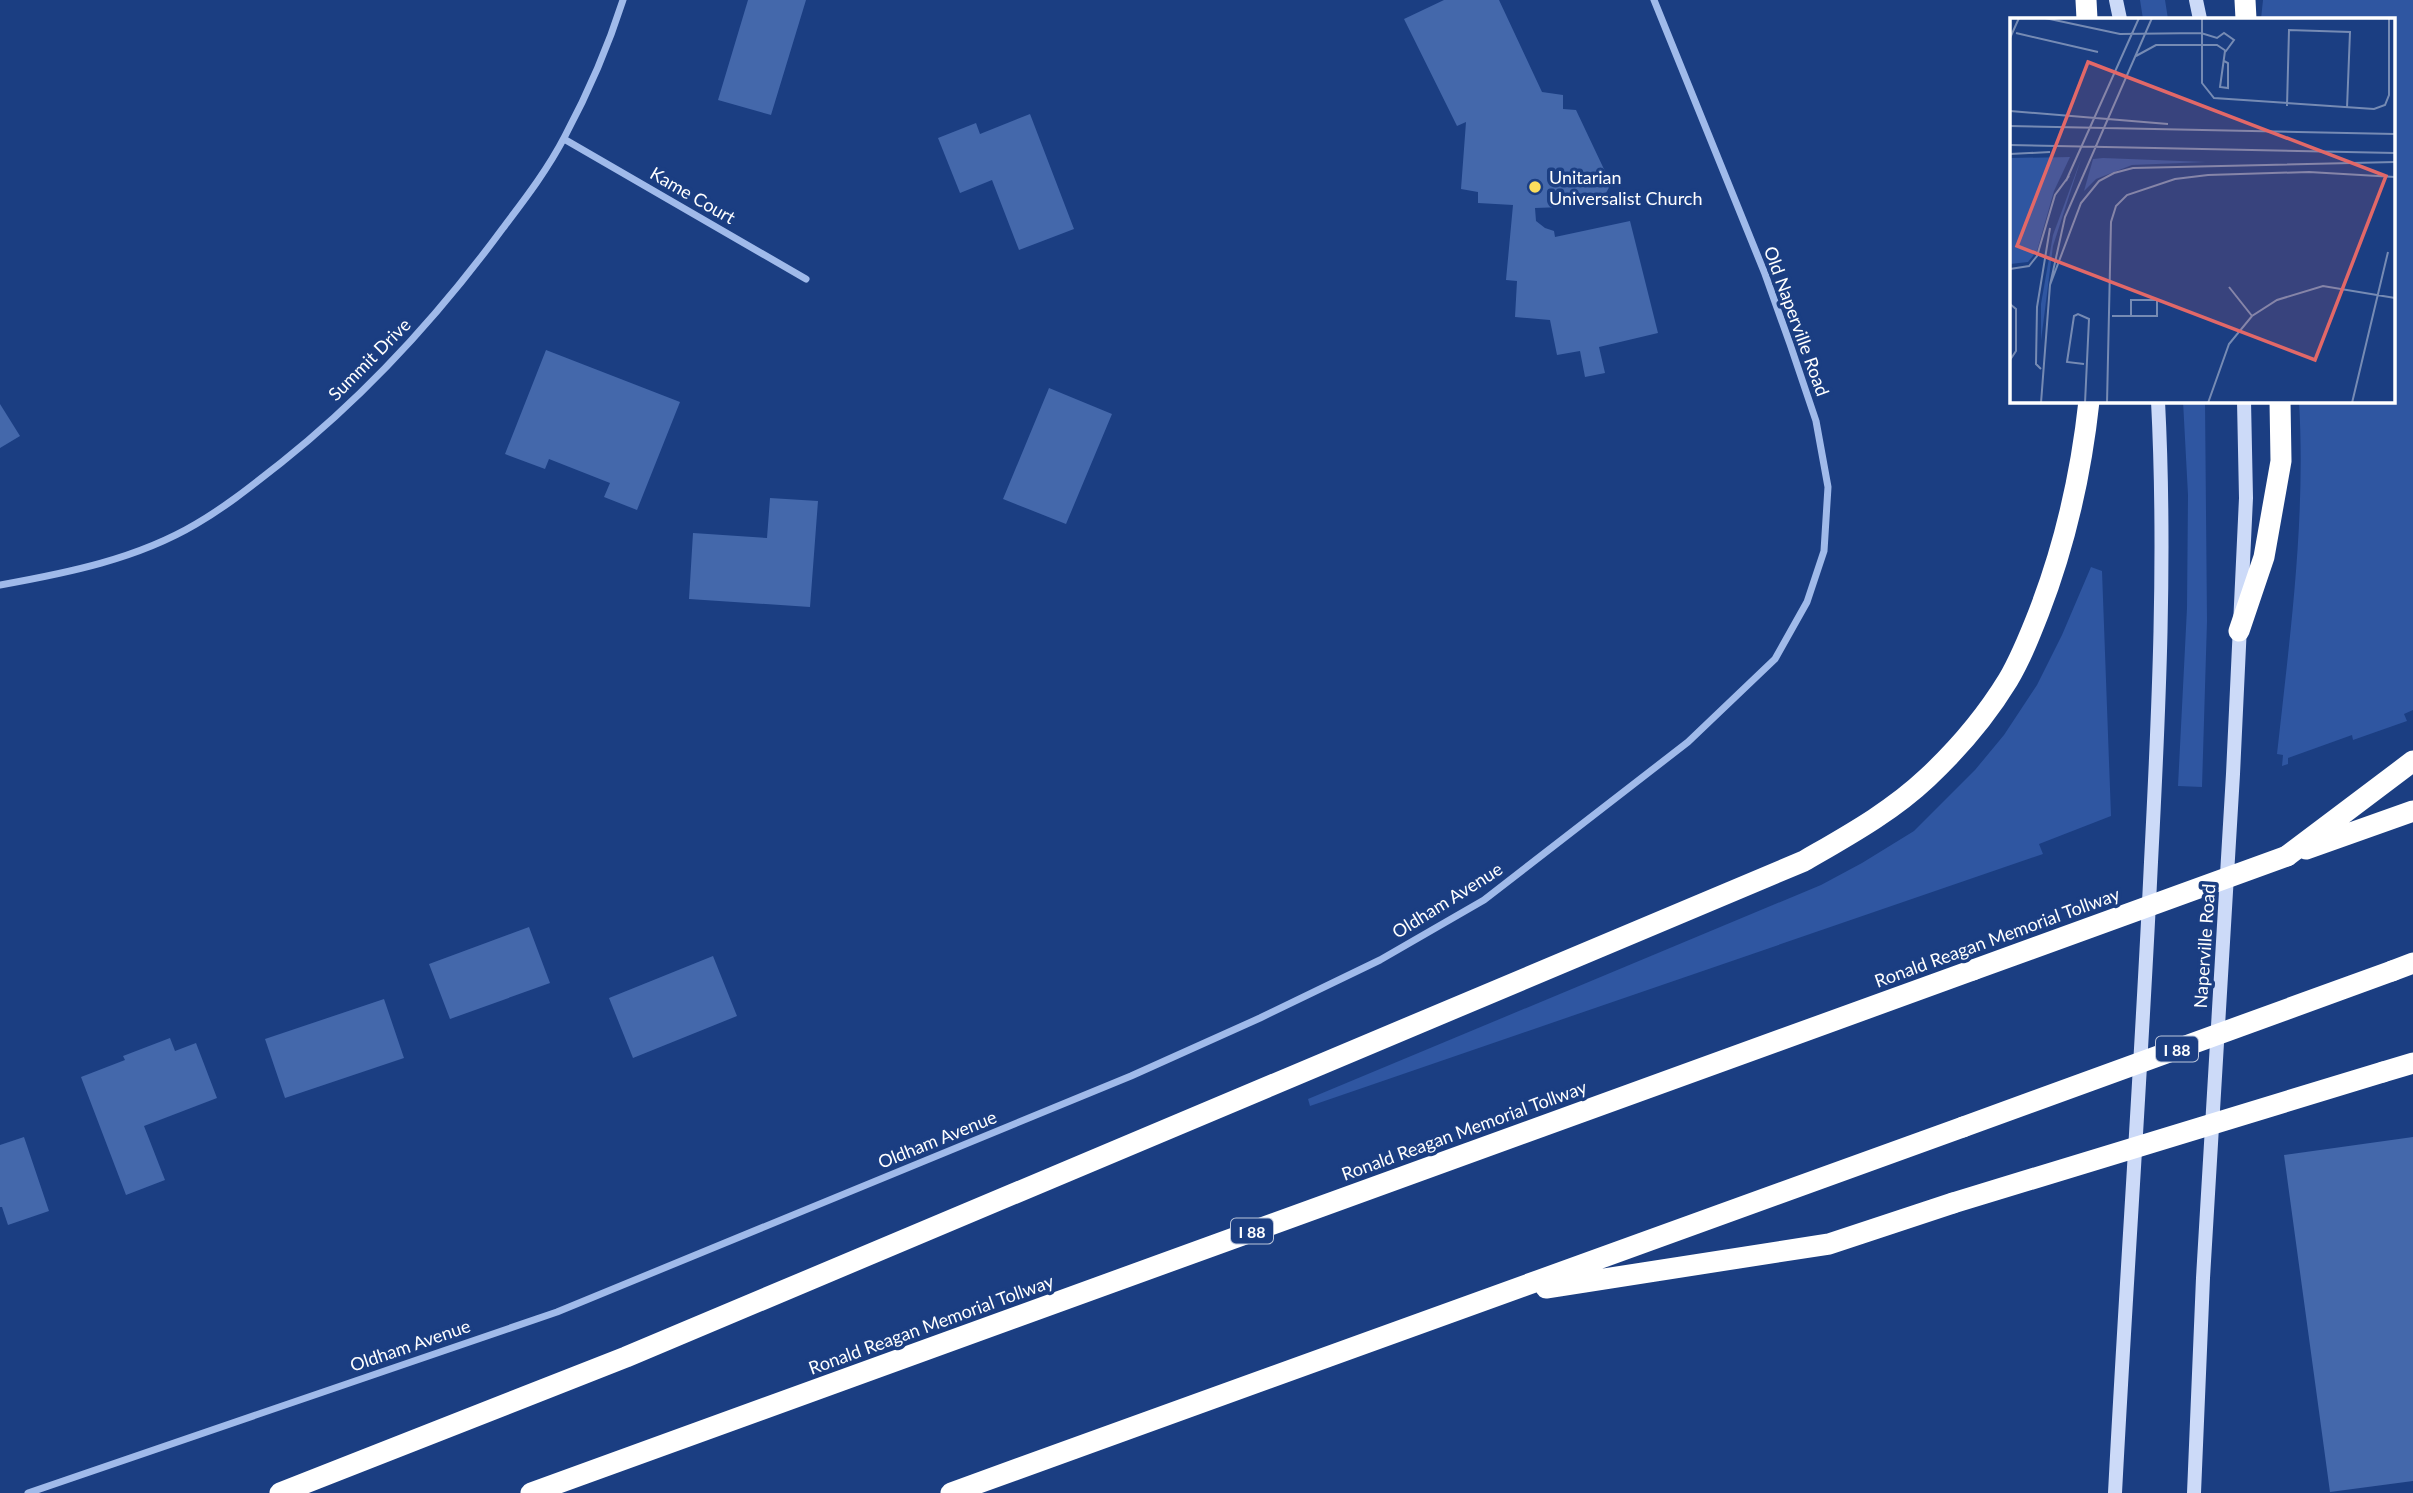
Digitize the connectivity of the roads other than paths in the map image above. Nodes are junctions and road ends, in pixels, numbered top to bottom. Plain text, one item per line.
1 (623, 0) edge
2 (1654, 0) edge
3 (2086, 0) edge
4 (2116, 0) edge
5 (2196, 0) edge
6 (2245, 0) edge
7 (2087, 18) edge
8 (2120, 18) edge
9 (2200, 18) edge
10 (2246, 18) edge
11 (564, 139) junction
12 (806, 279) dead end
13 (2089, 402) edge
14 (2158, 402) edge
15 (2244, 402) edge
16 (2280, 402) edge
17 (0, 585) edge
18 (2239, 631) junction
19 (1774, 659) joint
20 (2413, 761) edge
21 (2409, 813) edge
22 (2287, 856) junction
23 (2413, 963) edge
24 (2413, 1063) edge
25 (1499, 1296) junction
26 (28, 1493) edge
27 (280, 1493) edge
28 (531, 1493) edge
29 (951, 1493) edge
30 (2115, 1493) edge
31 (2194, 1493) edge

1 - 11 street, Summit Drive
2 - 19 street, Old Naperville Road
3 - 7 highway
4 - 8 main road
5 - 9 main road
6 - 10 highway
11 - 12 street, Kame Court
11 - 17 street, Summit Drive
13 - 27 highway
14 - 30 main road
15 - 18 main road, Naperville Road
16 - 18 highway
18 - 31 main road, Naperville Road
19 - 26 street, Oldham Avenue
20 - 22 highway
21 - 22 highway, Ronald Reagan Memorial Tollway / I 88
22 - 28 highway, Ronald Reagan Memorial Tollway / I 88, bridge
23 - 25 highway, I 88, bridge
24 - 25 highway, bridge
25 - 29 highway, I 88

